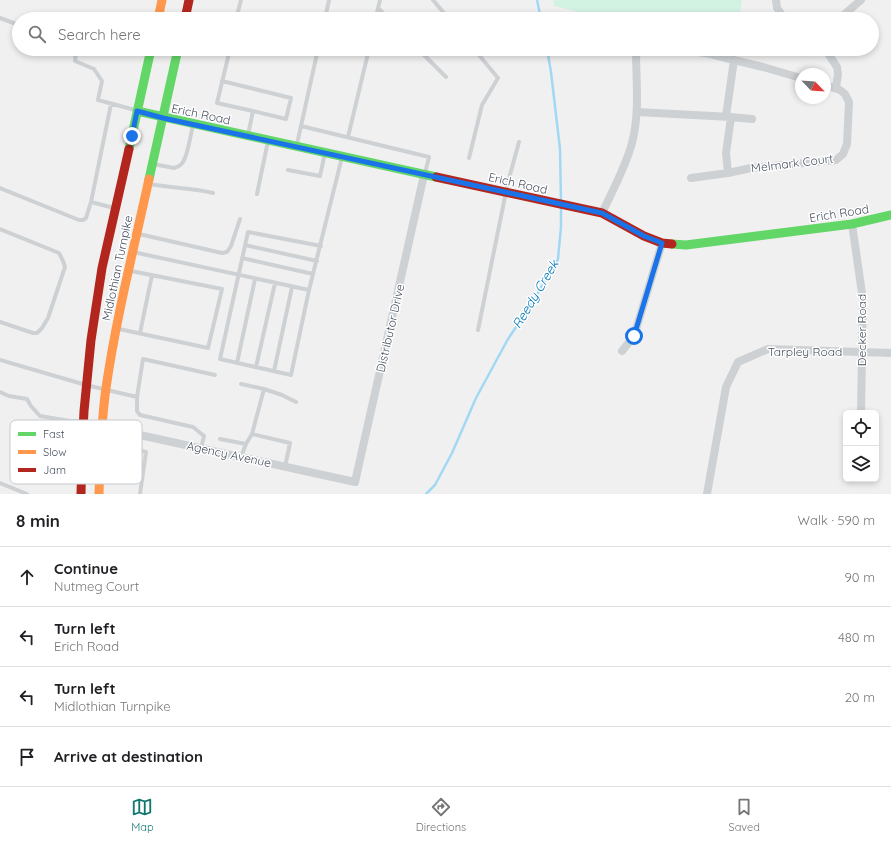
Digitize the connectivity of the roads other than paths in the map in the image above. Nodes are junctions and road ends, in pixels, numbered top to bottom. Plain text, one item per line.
1 (162, 0) edge
2 (189, 0) edge
3 (241, 0) edge
4 (329, 0) edge
5 (380, 0) edge
6 (433, 0) edge
7 (776, 0) edge
8 (861, 0) edge
9 (378, 8) junction
10 (159, 12) edge
11 (186, 12) edge
12 (238, 12) edge
13 (326, 12) edge
14 (377, 12) edge
15 (382, 12) edge
16 (443, 12) edge
17 (780, 12) edge
18 (847, 12) edge
19 (0, 18) edge
20 (12, 22) edge
21 (75, 56) edge
22 (149, 56) edge
23 (176, 56) edge
24 (228, 56) edge
25 (316, 56) edge
26 (367, 56) edge
27 (425, 56) edge
28 (480, 56) edge
29 (636, 56) edge
30 (718, 56) edge
31 (830, 56) edge
32 (734, 60) junction
33 (795, 76) edge
34 (446, 77) dead end
35 (222, 81) junction
36 (831, 87) edge
37 (836, 88) junction
38 (111, 104) junction
39 (137, 111) junction
40 (253, 111) junction
41 (637, 112) junction
42 (728, 117) junction
43 (163, 118) junction
44 (752, 119) dead end
45 (193, 124) junction
46 (301, 126) junction
47 (247, 136) junction
48 (348, 137) junction
49 (268, 141) junction
50 (518, 142) dead end
51 (296, 147) junction
52 (325, 153) junction
53 (342, 157) junction
54 (469, 158) dead end
55 (152, 164) junction
56 (288, 170) dead end
57 (728, 173) junction
58 (424, 175) junction
59 (691, 178) dead end
60 (148, 183) junction
61 (0, 188) edge
62 (506, 192) junction
63 (213, 193) dead end
64 (257, 194) dead end
65 (91, 202) junction
66 (116, 208) junction
67 (602, 213) junction
68 (891, 215) edge
69 (240, 219) dead end
70 (852, 224) junction
71 (0, 229) edge
72 (137, 234) junction
73 (662, 243) junction
74 (245, 245) junction
75 (320, 246) junction
76 (132, 252) junction
77 (242, 258) junction
78 (317, 261) junction
79 (128, 271) junction
80 (314, 274) junction
81 (238, 275) junction
82 (152, 276) junction
83 (255, 279) junction
84 (275, 283) junction
85 (292, 287) junction
86 (309, 290) junction
87 (0, 322) edge
88 (116, 328) junction
89 (478, 330) dead end
90 (140, 333) junction
91 (622, 350) dead end
92 (861, 352) junction
93 (891, 352) edge
94 (0, 360) edge
95 (238, 363) junction
96 (256, 367) junction
97 (274, 371) junction
98 (215, 376) dead end
99 (241, 384) dead end
100 (86, 385) junction
101 (264, 389) junction
102 (106, 390) junction
103 (0, 392) edge
104 (137, 397) junction
105 (296, 402) dead end
106 (861, 410) edge
107 (64, 420) edge
108 (84, 420) edge
109 (104, 420) edge
110 (252, 434) junction
111 (142, 436) edge
112 (220, 439) dead end
113 (246, 444) junction
114 (201, 448) junction
115 (142, 451) edge
116 (241, 457) junction
117 (285, 466) junction
118 (142, 480) edge
119 (355, 482) joint
120 (0, 483) edge
121 (81, 484) edge
122 (99, 484) edge
123 (141, 484) edge
124 (27, 494) edge
125 (81, 494) edge
126 (99, 494) edge
127 (140, 494) edge
128 (707, 494) edge

1 - 10 main road
2 - 11 main road
3 - 12 lane
4 - 13 lane
5 - 9 lane
6 - 16 lane
7 - 17 street
8 - 18 street
9 - 14 lane
9 - 15 lane
19 - 20 lane
21 - 38 lane
22 - 39 main road, Midlothian Turnpike
23 - 43 main road, Midlothian Turnpike
24 - 35 lane
25 - 46 lane
26 - 48 lane
27 - 34 lane
28 - 54 lane
29 - 41 street
30 - 32 street
31 - 37 street
32 - 33 street
32 - 42 street
35 - 40 lane
35 - 40 lane
36 - 37 street
37 - 57 street, Melmark Court
38 - 39 lane
38 - 65 lane
39 - 43 main road, Erich Road
39 - 66 main road, Midlothian Turnpike
40 - 47 lane
41 - 42 street
41 - 67 street
42 - 44 street
42 - 57 street
43 - 45 main road, Erich Road
43 - 55 main road, Midlothian Turnpike
45 - 47 main road, Erich Road
45 - 55 lane
46 - 48 lane
46 - 51 lane
47 - 49 main road, Erich Road
48 - 58 lane
49 - 51 main road, Erich Road
49 - 64 lane
50 - 62 lane
51 - 52 main road, Erich Road
52 - 53 main road, Erich Road
52 - 56 lane
53 - 58 main road, Erich Road
53 - 75 lane
55 - 60 main road, Midlothian Turnpike
57 - 59 street, Melmark Court
58 - 62 main road, Erich Road
58 - 119 street, Distributor Drive
60 - 63 lane
60 - 72 main road, Midlothian Turnpike
61 - 65 lane
62 - 67 main road, Erich Road
62 - 89 lane
65 - 66 lane
66 - 100 main road, Midlothian Turnpike
67 - 73 main road, Erich Road
68 - 70 main road, Erich Road
69 - 72 lane
70 - 73 main road, Erich Road
70 - 92 street, Decker Road
71 - 87 lane
72 - 76 main road, Midlothian Turnpike
73 - 91 street
74 - 75 lane
74 - 77 lane
74 - 78 lane
75 - 78 lane
76 - 79 main road, Midlothian Turnpike
76 - 81 lane
77 - 80 lane
77 - 81 lane
78 - 80 lane
79 - 82 lane
79 - 88 main road, Midlothian Turnpike
80 - 86 lane
81 - 83 lane
81 - 95 lane
82 - 90 lane
82 - 90 lane
83 - 84 lane
83 - 95 lane
84 - 85 lane
84 - 96 lane
85 - 86 lane
85 - 97 lane
86 - 97 lane
88 - 90 lane
88 - 102 main road, Midlothian Turnpike
92 - 93 street, Tarpley Road
92 - 106 street, Decker Road
92 - 128 street, Tarpley Road
94 - 100 lane
95 - 96 lane
96 - 97 lane
98 - 104 lane
99 - 101 lane
100 - 102 lane
100 - 108 main road, Midlothian Turnpike
101 - 105 lane
101 - 110 lane
102 - 104 lane
102 - 109 main road, Midlothian Turnpike
103 - 107 lane
104 - 114 lane
110 - 113 lane
110 - 117 lane
111 - 114 street, Agency Avenue
112 - 113 lane
113 - 116 lane
114 - 116 street, Agency Avenue
115 - 118 lane
116 - 117 street, Agency Avenue
117 - 119 street, Agency Avenue
120 - 124 lane
121 - 125 main road, Midlothian Turnpike
122 - 126 main road, Midlothian Turnpike
123 - 127 lane

